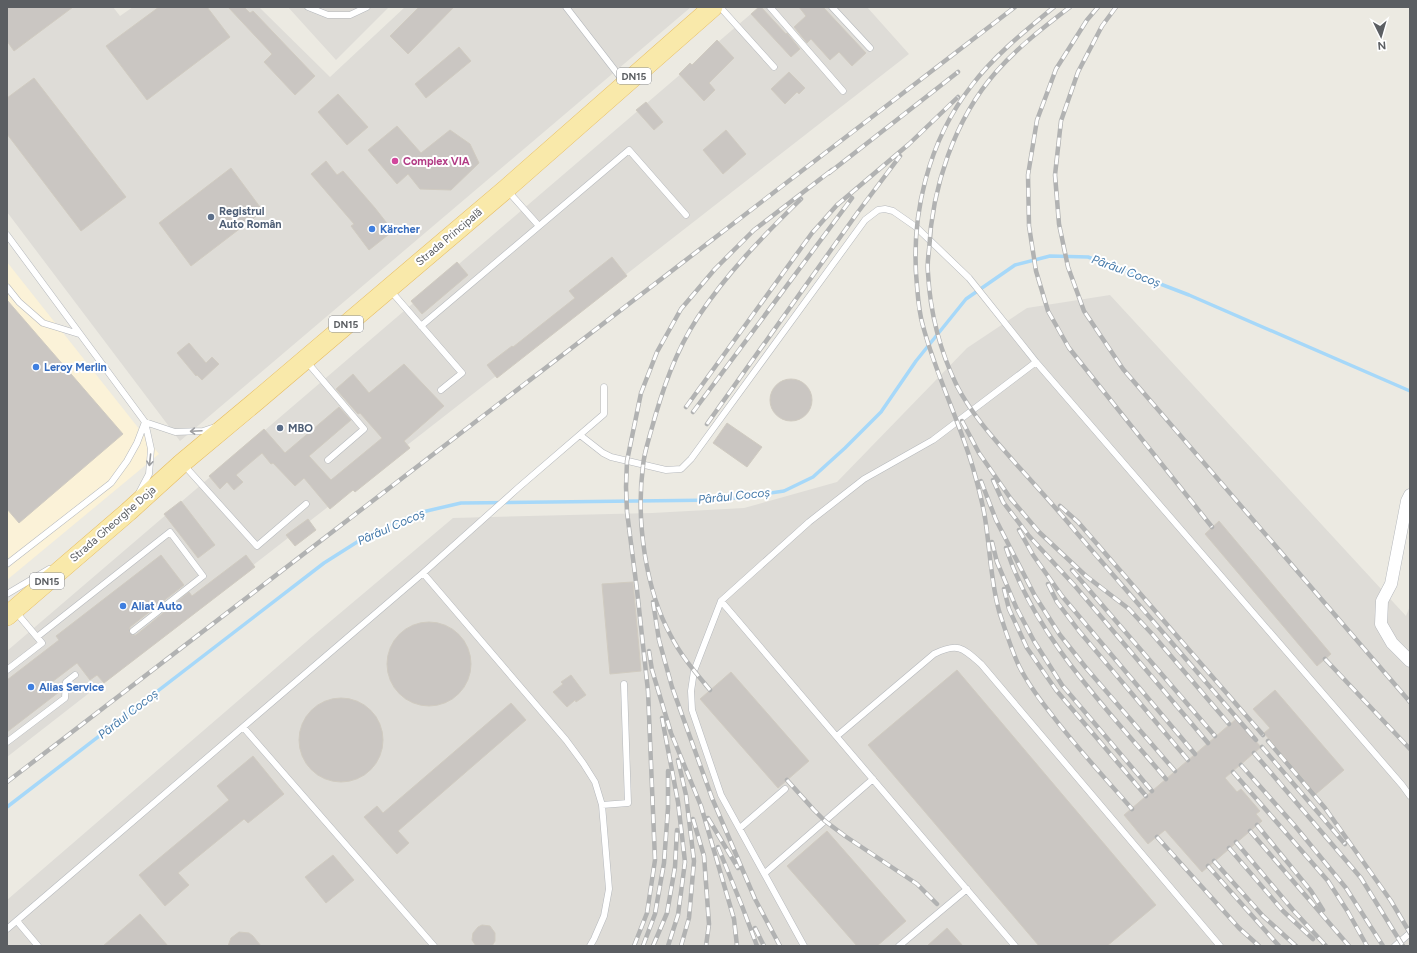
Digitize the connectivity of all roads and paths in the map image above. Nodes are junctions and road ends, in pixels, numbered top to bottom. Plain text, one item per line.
1 (308, 7) edge
2 (367, 7) edge
3 (566, 7) edge
4 (713, 7) edge
5 (720, 7) edge
6 (770, 7) edge
7 (832, 7) edge
8 (870, 48) dead end
9 (774, 67) dead end
10 (625, 83) junction
11 (843, 91) dead end
12 (506, 189) junction
13 (686, 215) dead end
14 (539, 226) junction
15 (7, 235) edge
16 (7, 287) edge
17 (389, 289) junction
18 (421, 326) junction
19 (79, 334) junction
20 (306, 360) junction
21 (1036, 362) junction
22 (604, 387) dead end
23 (441, 390) dead end
24 (233, 421) junction
25 (145, 422) junction
26 (580, 435) junction
27 (328, 460) dead end
28 (182, 463) junction
29 (1410, 495) edge
30 (306, 504) dead end
31 (128, 512) junction
32 (7, 564) edge
33 (423, 574) junction
34 (721, 601) junction
35 (9, 607) edge
36 (133, 630) dead end
37 (37, 638) junction
38 (1410, 661) edge
39 (7, 670) edge
40 (75, 675) dead end
41 (624, 684) dead end
42 (243, 727) junction
43 (837, 736) junction
44 (7, 742) edge
45 (873, 778) junction
46 (785, 789) dead end
47 (1410, 796) edge
48 (602, 805) junction
49 (740, 828) junction
50 (765, 873) junction
51 (967, 889) junction
52 (17, 921) junction
53 (7, 929) edge
54 (1410, 933) edge
55 (38, 946) edge
56 (434, 946) edge
57 (590, 946) edge
58 (804, 946) edge
59 (899, 946) edge
60 (1015, 946) edge
61 (1220, 946) edge
62 (1395, 946) edge

1 - 2 lane
3 - 10 lane
4 - 10 main road, Strada Principală / DN15
5 - 9 lane
6 - 11 lane
7 - 8 lane
10 - 12 main road, Strada Principală / DN15
12 - 14 lane
12 - 17 main road, Strada Principală / DN15
13 - 14 lane
14 - 18 lane
15 - 19 lane
16 - 19 lane
17 - 18 lane
17 - 20 main road, Strada Principală / DN15
18 - 23 lane
19 - 25 lane
20 - 24 main road, Strada Principală / DN15
20 - 27 lane
21 - 26 lane
21 - 34 lane
21 - 47 lane
22 - 26 lane
24 -> 25 lane
24 - 28 main road, Strada Principală / DN15
25 -> 31 lane
25 - 32 lane
26 - 33 lane
28 - 30 lane
28 - 31 main road, Strada Gheorghe Doja / DN15
29 - 38 street
31 - 35 main road, Strada Gheorghe Doja / DN15
33 - 42 lane
33 - 48 lane
34 - 43 lane
34 - 49 lane
35 - 37 lane
36 - 37 lane
37 - 39 lane
40 - 44 lane
41 - 48 lane
42 - 52 lane
42 - 56 lane
43 - 45 lane
43 - 61 lane
45 - 50 lane
45 - 51 lane
46 - 49 lane
48 - 57 lane
49 - 50 lane
50 - 58 lane
51 - 59 lane
51 - 60 lane
52 - 53 lane
52 - 55 lane
54 - 62 lane

